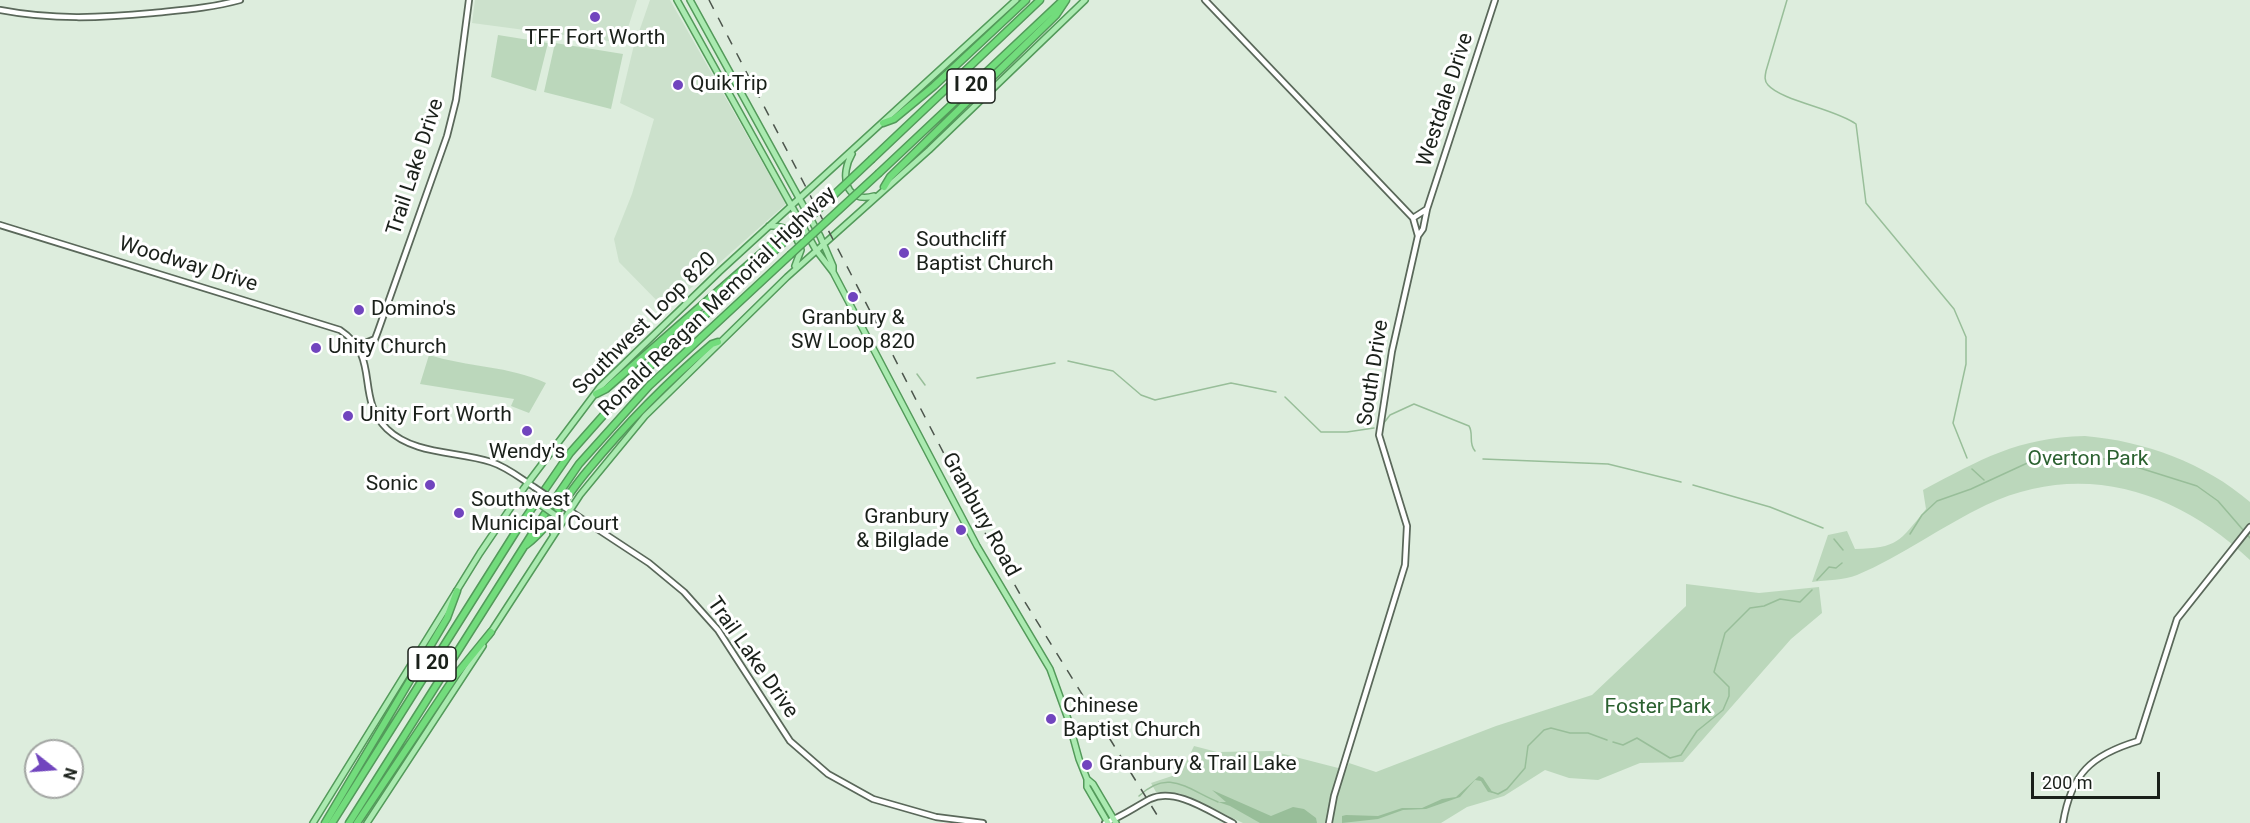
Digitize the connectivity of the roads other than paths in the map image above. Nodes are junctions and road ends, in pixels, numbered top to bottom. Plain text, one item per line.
1 (240, 0) edge
2 (469, 0) edge
3 (677, 0) edge
4 (690, 0) edge
5 (1016, 0) edge
6 (1026, 0) edge
7 (1040, 0) edge
8 (1064, 0) edge
9 (1085, 0) edge
10 (1205, 0) edge
11 (1495, 0) edge
12 (0, 10) edge
13 (883, 123) junction
14 (854, 150) junction
15 (884, 188) junction
16 (874, 196) junction
17 (799, 199) junction
18 (792, 206) junction
19 (1427, 209) junction
20 (1413, 218) junction
21 (0, 225) edge
22 (769, 226) junction
23 (1418, 236) junction
24 (782, 239) junction
25 (824, 244) junction
26 (816, 250) junction
27 (832, 272) junction
28 (787, 277) junction
29 (718, 342) junction
30 (360, 348) junction
31 (596, 394) junction
32 (528, 483) junction
33 (516, 499) junction
34 (567, 509) junction
35 (2249, 527) edge
36 (551, 538) junction
37 (521, 549) junction
38 (457, 591) junction
39 (491, 632) junction
40 (1110, 822) edge
41 (313, 823) edge
42 (325, 823) edge
43 (332, 823) edge
44 (349, 823) edge
45 (357, 823) edge
46 (367, 823) edge
47 (983, 823) edge
48 (1233, 823) edge
49 (1329, 823) edge
50 (2063, 823) edge

1 - 12 street
2 - 30 street, Trail Lake Drive
3 - 18 main road, Granbury Road
4 - 17 main road, Granbury Road
5 - 13 main road, Southwest Loop 820
6 - 13 highway
7 - 24 highway, Ronald Reagan Memorial Highway / I 20, bridge
8 - 15 highway
8 - 37 highway, Ronald Reagan Memorial Highway / I 20, bridge
9 - 15 main road
10 - 20 street, South Drive
11 - 19 street, Westdale Drive
13 - 14 main road, Southwest Loop 820
14 - 16 main road
14 - 17 main road, Southwest Loop 820
15 - 16 main road
16 - 25 main road
17 - 18 main road, Southwest Loop 820
17 - 25 main road, Granbury Road
18 - 22 main road, Southwest Loop 820
18 - 26 main road, Granbury Road
19 - 20 street
19 - 23 street, Westdale Drive
20 - 23 street, South Drive
21 - 30 street, Woodway Drive
22 - 28 main road
22 - 31 main road, Southwest Loop 820
23 - 49 street, South Drive
24 - 31 highway
24 - 43 highway, Ronald Reagan Memorial Highway / I 20
25 - 26 main road
25 - 27 main road, Granbury Road
26 - 27 main road, Granbury Road
26 - 28 main road
27 - 40 main road, Granbury Road
28 - 29 main road
29 - 34 main road
29 - 37 highway
30 - 32 street, Trail Lake Drive
31 - 32 main road, Southwest Loop 820
32 - 33 main road, Southwest Loop 820
32 - 34 street, Trail Lake Drive, bridge
33 - 36 main road, bridge
33 - 38 main road, Southwest Loop 820
34 - 36 main road
34 - 47 street, Trail Lake Drive
35 - 50 street
36 - 39 main road
37 - 44 highway, Ronald Reagan Memorial Highway / I 20
38 - 41 main road, Southwest Loop 820
38 - 42 highway
39 - 45 highway
39 - 46 main road
40 - 48 street

